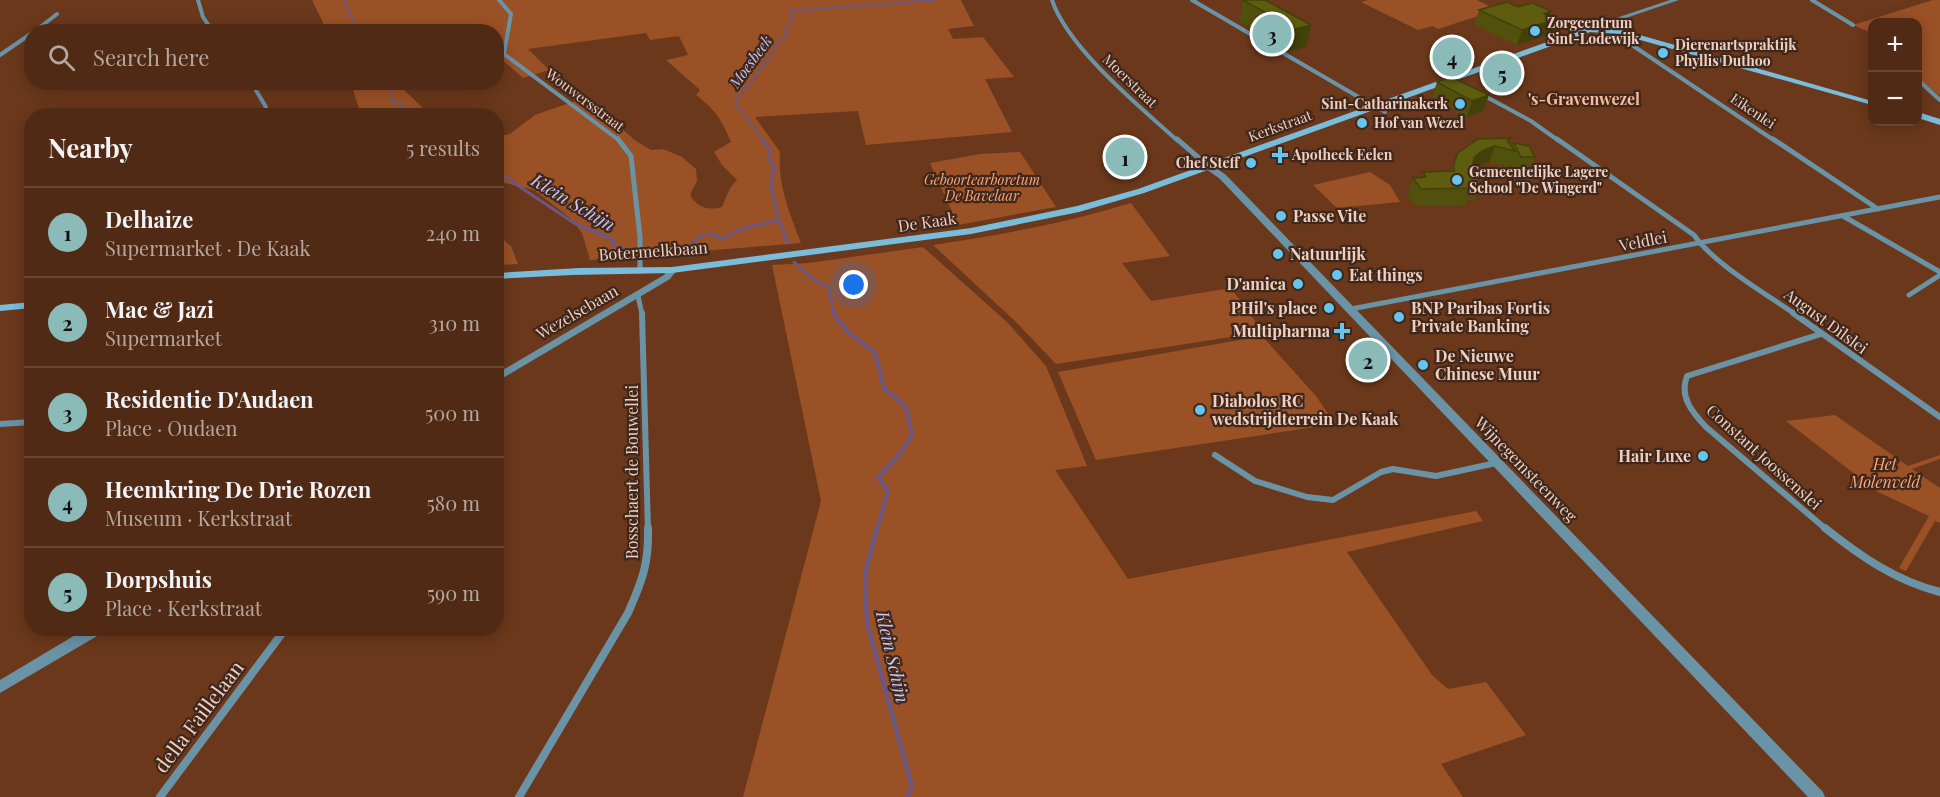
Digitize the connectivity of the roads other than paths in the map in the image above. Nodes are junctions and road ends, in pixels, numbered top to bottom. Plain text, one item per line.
1 (198, 0) edge
2 (499, 0) edge
3 (1052, 0) edge
4 (1192, 0) edge
5 (1676, 0) edge
6 (1812, 0) edge
7 (57, 14) dead end
8 (44, 24) edge
9 (208, 24) edge
10 (1853, 25) dead end
11 (1599, 29) junction
12 (1618, 34) junction
13 (24, 38) edge
14 (0, 55) edge
15 (1448, 80) junction
16 (1922, 84) edge
17 (1459, 85) edge
18 (256, 90) edge
19 (1478, 93) edge
20 (1940, 100) edge
21 (1868, 102) edge
22 (1374, 106) junction
23 (265, 108) edge
24 (1385, 112) dead end
25 (1922, 117) edge
26 (1940, 122) edge
27 (1208, 166) junction
28 (1940, 197) edge
29 (1878, 209) junction
30 (1843, 216) junction
31 (1700, 244) junction
32 (785, 254) joint
33 (733, 261) junction
34 (640, 268) junction
35 (672, 270) junction
36 (1940, 273) edge
37 (504, 276) edge
38 (1909, 295) dead end
39 (638, 296) junction
40 (24, 306) edge
41 (0, 307) edge
42 (1351, 309) junction
43 (1821, 334) junction
44 (504, 374) edge
45 (1940, 417) edge
46 (24, 422) edge
47 (0, 424) edge
48 (1215, 455) dead end
49 (1496, 463) junction
50 (1940, 592) edge
51 (86, 636) edge
52 (280, 636) edge
53 (0, 687) edge
54 (160, 797) edge
55 (519, 797) edge
56 (1818, 797) edge

1 - 9 street
2 - 34 street, Wouwersstraat
3 - 27 street, Moerstraat
4 - 22 street
5 - 11 street
6 - 10 street
7 - 8 street
11 - 12 main road
11 - 15 main road, Kerkstraat
12 - 21 main road
12 - 29 street, Eikenlei
13 - 14 street
15 - 17 street
15 - 22 main road, Kerkstraat
16 - 20 street
18 - 23 street
19 - 31 street, August Dilslei
22 - 24 street
22 - 27 main road, Kerkstraat
25 - 26 main road
27 - 32 main road, De Kaak
27 - 42 street, Wijnegemsteenweg
28 - 29 street, Veldlei
29 - 30 street, Veldlei
30 - 31 street, Veldlei
30 - 36 street
31 - 42 street, Veldlei
31 - 43 street, August Dilslei
32 - 33 main road, Botermelkbaan
33 - 34 main road, Botermelkbaan
33 - 35 main road, Botermelkbaan
34 - 35 main road, Botermelkbaan
34 - 37 main road, Botermelkbaan
35 - 39 street, Wezelsebaan
36 - 38 street
39 - 44 street, Wezelsebaan
39 - 55 street, Bosschaert de Bouwellei
40 - 41 main road
42 - 49 street, Wijnegemsteenweg
43 - 45 street, August Dilslei
43 - 50 street, Constant Joossenslei
46 - 47 street
48 - 49 street
49 - 56 street, Wijnegemsteenweg
51 - 53 street
52 - 54 street, della Faillelaan

